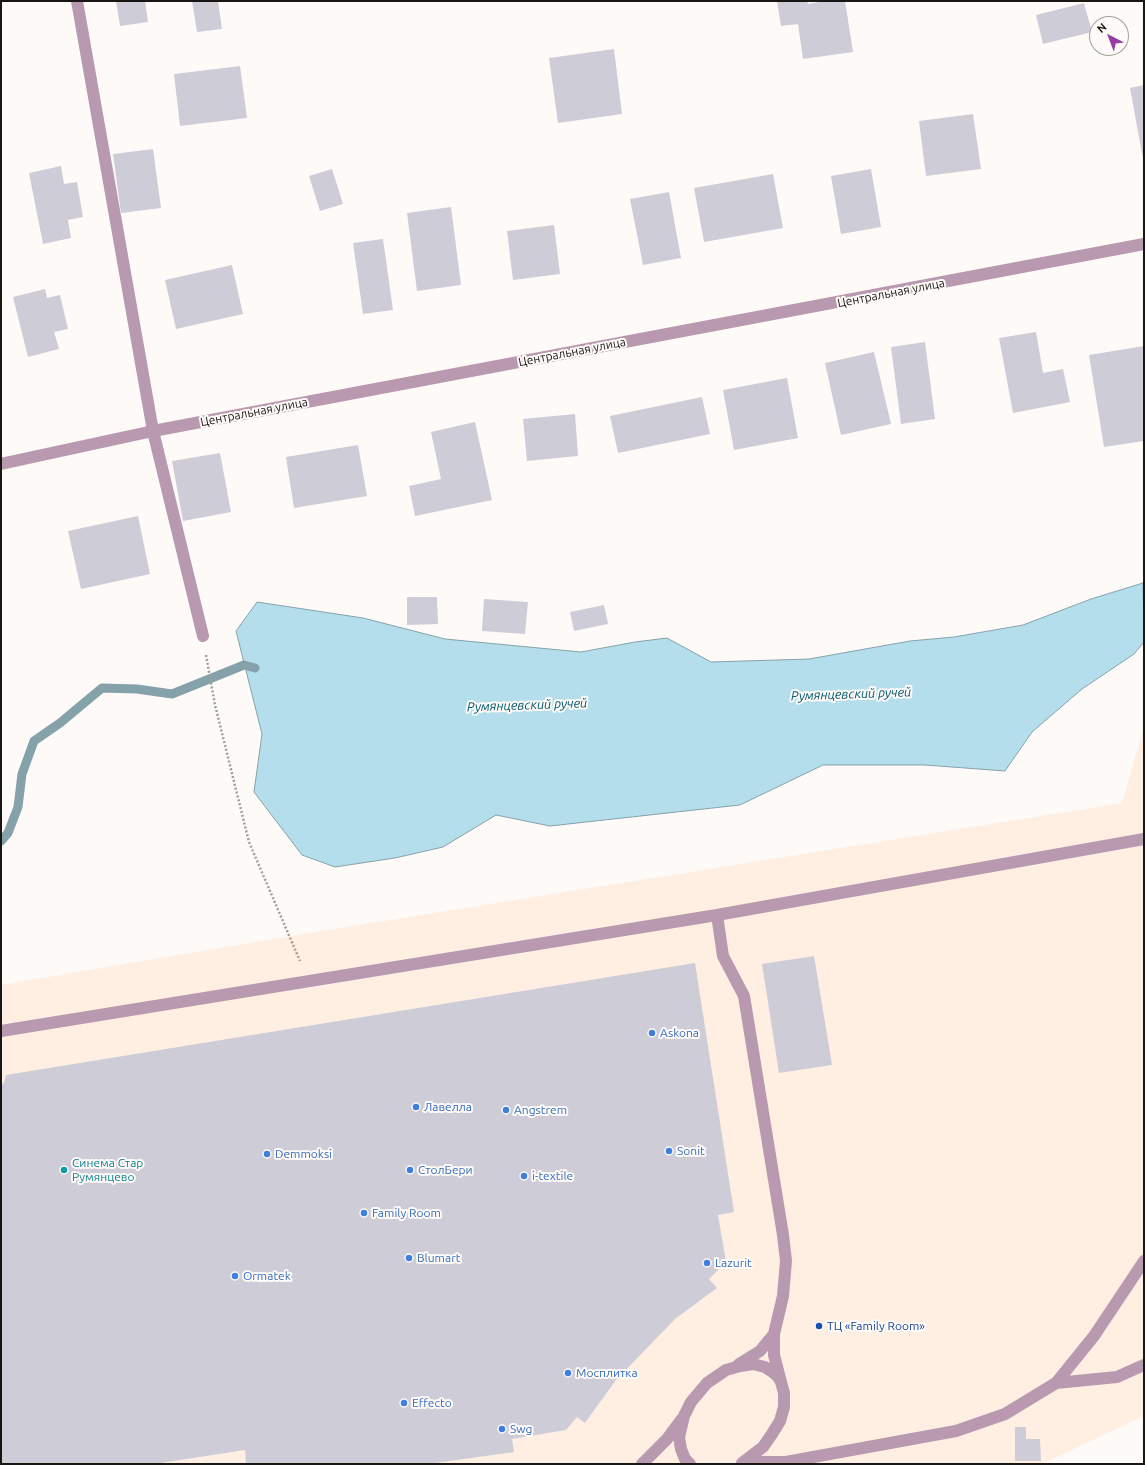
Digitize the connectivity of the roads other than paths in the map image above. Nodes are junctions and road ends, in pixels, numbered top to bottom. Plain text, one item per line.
1 (77, 1) edge
2 (1144, 244) edge
3 (153, 431) junction
4 (1, 464) edge
5 (203, 636) road end
6 (1144, 839) edge
7 (716, 915) junction
8 (1, 1031) edge
9 (1144, 1261) edge
10 (774, 1334) junction
11 (1144, 1365) edge
12 (733, 1368) junction
13 (781, 1382) junction
14 (1056, 1383) junction
15 (684, 1416) junction
16 (742, 1463) edge
17 (642, 1464) edge
18 (690, 1464) edge

1 - 3 street
2 - 3 street, Центральная улица
3 - 4 street, Центральная улица
3 - 5 street
6 - 7 street
7 - 8 street
7 - 10 street
9 - 14 street
10 - 12 street
10 - 13 street
11 - 14 street
12 - 13 street
12 - 15 street
13 - 16 street
14 - 16 street
15 - 17 street
15 - 18 street

